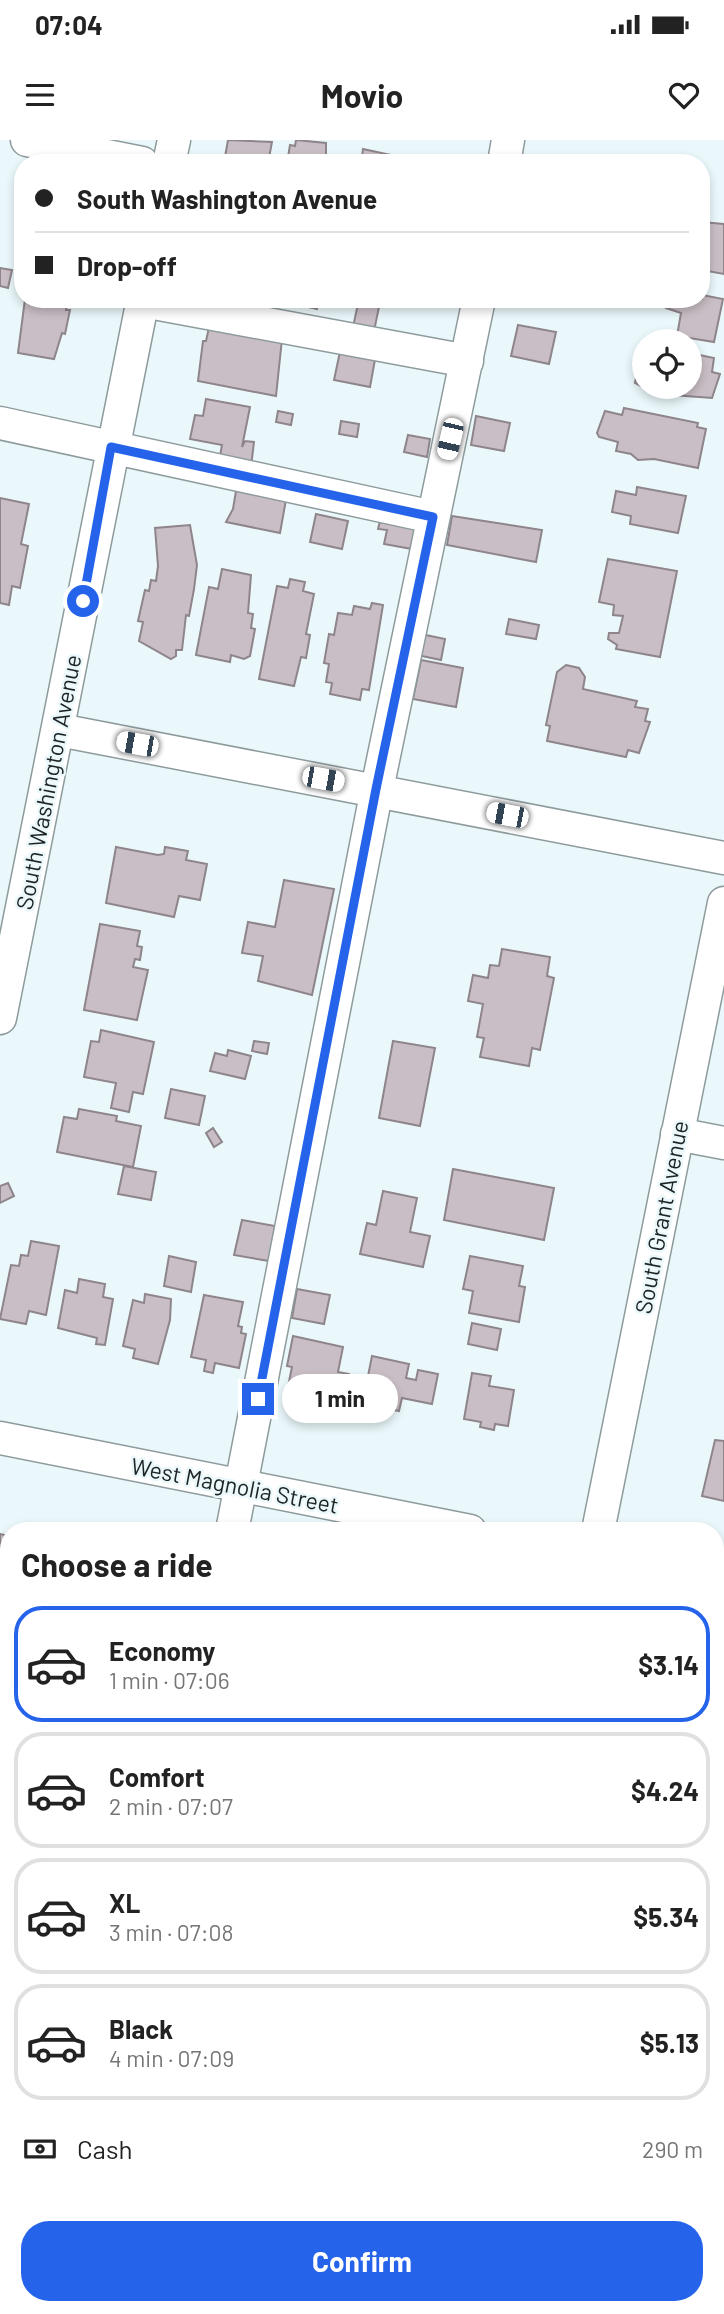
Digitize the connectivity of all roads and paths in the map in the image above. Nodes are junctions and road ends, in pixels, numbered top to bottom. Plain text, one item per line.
1 (27, 140) edge
2 (97, 154) edge
3 (141, 308) edge
4 (185, 308) edge
5 (476, 308) edge
6 (467, 361) junction
7 (0, 423) edge
8 (111, 447) junction
9 (433, 517) junction
10 (59, 730) junction
11 (376, 789) junction
12 (724, 858) edge
13 (724, 903) edge
14 (5, 972) edge
15 (0, 1018) edge
16 (677, 1134) junction
17 (724, 1143) edge
18 (0, 1438) edge
19 (242, 1486) junction
20 (234, 1522) edge
21 (424, 1522) edge
22 (600, 1522) edge

1 - 2 street
3 - 8 street, South Washington Avenue
4 - 6 street
5 - 6 street
6 - 9 street
7 - 8 street
8 - 9 street
8 - 10 street, South Washington Avenue
9 - 11 street
10 - 11 street
10 - 14 street, South Washington Avenue
11 - 12 street
11 - 19 street
13 - 16 street, South Grant Avenue
14 - 15 street, South Washington Avenue
16 - 17 street
16 - 22 street, South Grant Avenue
18 - 19 street, West Magnolia Street
19 - 20 street
19 - 21 street, West Magnolia Street

